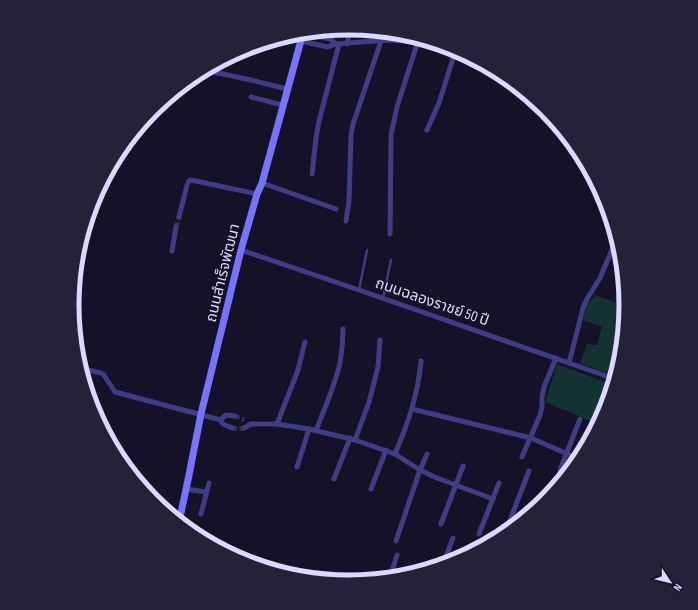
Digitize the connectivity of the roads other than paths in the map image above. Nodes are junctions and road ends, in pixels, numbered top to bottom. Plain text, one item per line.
1 (349, 35) edge
2 (320, 37) edge
3 (388, 40) joint
4 (301, 41) joint
5 (381, 41) junction
6 (404, 41) edge
7 (337, 44) junction
8 (347, 44) junction
9 (417, 44) edge
10 (454, 57) edge
11 (218, 69) edge
12 (213, 72) edge
13 (217, 73) junction
14 (287, 89) junction
15 (251, 97) dead end
16 (282, 105) junction
17 (427, 130) dead end
18 (312, 174) dead end
19 (262, 183) junction
20 (257, 194) junction
21 (336, 209) dead end
22 (179, 217) tunnel mouth
23 (346, 221) dead end
24 (176, 227) tunnel mouth
25 (390, 234) dead end
26 (613, 247) edge
27 (241, 250) junction
28 (367, 250) dead end
29 (172, 251) dead end
30 (391, 260) dead end
31 (359, 290) junction
32 (383, 298) junction
33 (343, 329) dead end
34 (380, 340) dead end
35 (305, 342) dead end
36 (556, 358) junction
37 (421, 361) dead end
38 (569, 363) junction
39 (87, 370) edge
40 (609, 377) edge
41 (412, 409) junction
42 (204, 415) junction
43 (235, 416) tunnel mouth
44 (580, 419) dead end
45 (218, 420) junction
46 (244, 420) tunnel mouth
47 (251, 424) junction
48 (277, 424) junction
49 (232, 428) tunnel mouth
50 (244, 428) tunnel mouth
51 (309, 429) junction
52 (316, 431) junction
53 (350, 438) junction
54 (530, 438) junction
55 (355, 440) junction
56 (386, 450) junction
57 (566, 453) junction
58 (395, 454) junction
59 (427, 454) dead end
60 (572, 456) edge
61 (522, 457) dead end
62 (463, 466) dead end
63 (297, 467) dead end
64 (420, 470) junction
65 (560, 470) dead end
66 (529, 471) dead end
67 (334, 479) dead end
68 (209, 483) dead end
69 (499, 483) dead end
70 (456, 485) junction
71 (190, 489) junction
72 (371, 490) dead end
73 (206, 492) junction
74 (493, 499) junction
75 (201, 514) dead end
76 (181, 516) edge
77 (509, 522) edge
78 (441, 524) dead end
79 (479, 534) dead end
80 (453, 538) dead end
81 (396, 541) dead end
82 (397, 555) dead end
83 (446, 557) edge
84 (392, 572) edge

1 - 8 street
2 - 7 street
3 - 5 street
3 - 6 street
4 - 7 street
4 - 14 street, ถนนสำเร็จพัฒนา
5 - 8 street
5 - 23 street
7 - 8 street
7 - 18 street
9 - 25 street
10 - 17 street
11 - 13 street
12 - 13 street
13 - 14 street
14 - 16 street, ถนนสำเร็จพัฒนา
15 - 16 street
16 - 19 street, ถนนสำเร็จพัฒนา
19 - 20 street, ถนนสำเร็จพัฒนา
19 - 21 street
20 - 22 street
20 - 27 street, ถนนสำเร็จพัฒนา
24 - 29 street
26 - 38 street
27 - 31 street, ถนนฉลองราชย์ 50 ปี
27 - 42 street, ถนนสำเร็จพัฒนา
28 - 31 lane
30 - 32 lane
31 - 32 street, ถนนฉลองราชย์ 50 ปี
32 - 36 street, ถนนฉลองราชย์ 50 ปี
33 - 52 street
34 - 55 street
35 - 48 street
36 - 38 street, ถนนฉลองราชย์ 50 ปี
36 - 54 street
37 - 41 street
38 - 40 street, ถนนฉลองราชย์ 50 ปี
39 - 42 street
41 - 54 street
41 - 58 street
42 - 45 street
42 - 71 street, ถนนสำเร็จพัฒนา
43 - 45 street
44 - 57 street
45 - 49 street
46 - 47 street
47 - 48 street
47 - 50 street
48 - 51 street
51 - 52 street
51 - 63 street
52 - 53 street
53 - 55 street
53 - 67 street
54 - 57 street
54 - 61 street
55 - 56 street
56 - 58 street
56 - 72 street
57 - 60 street
57 - 65 street
58 - 64 street
59 - 64 street
62 - 70 street
64 - 70 street
64 - 81 street
66 - 77 street
68 - 73 street
69 - 74 street
70 - 74 street
70 - 78 street
71 - 73 street
71 - 76 street, ถนนสำเร็จพัฒนา
73 - 75 street
74 - 79 street
80 - 83 street
82 - 84 street

